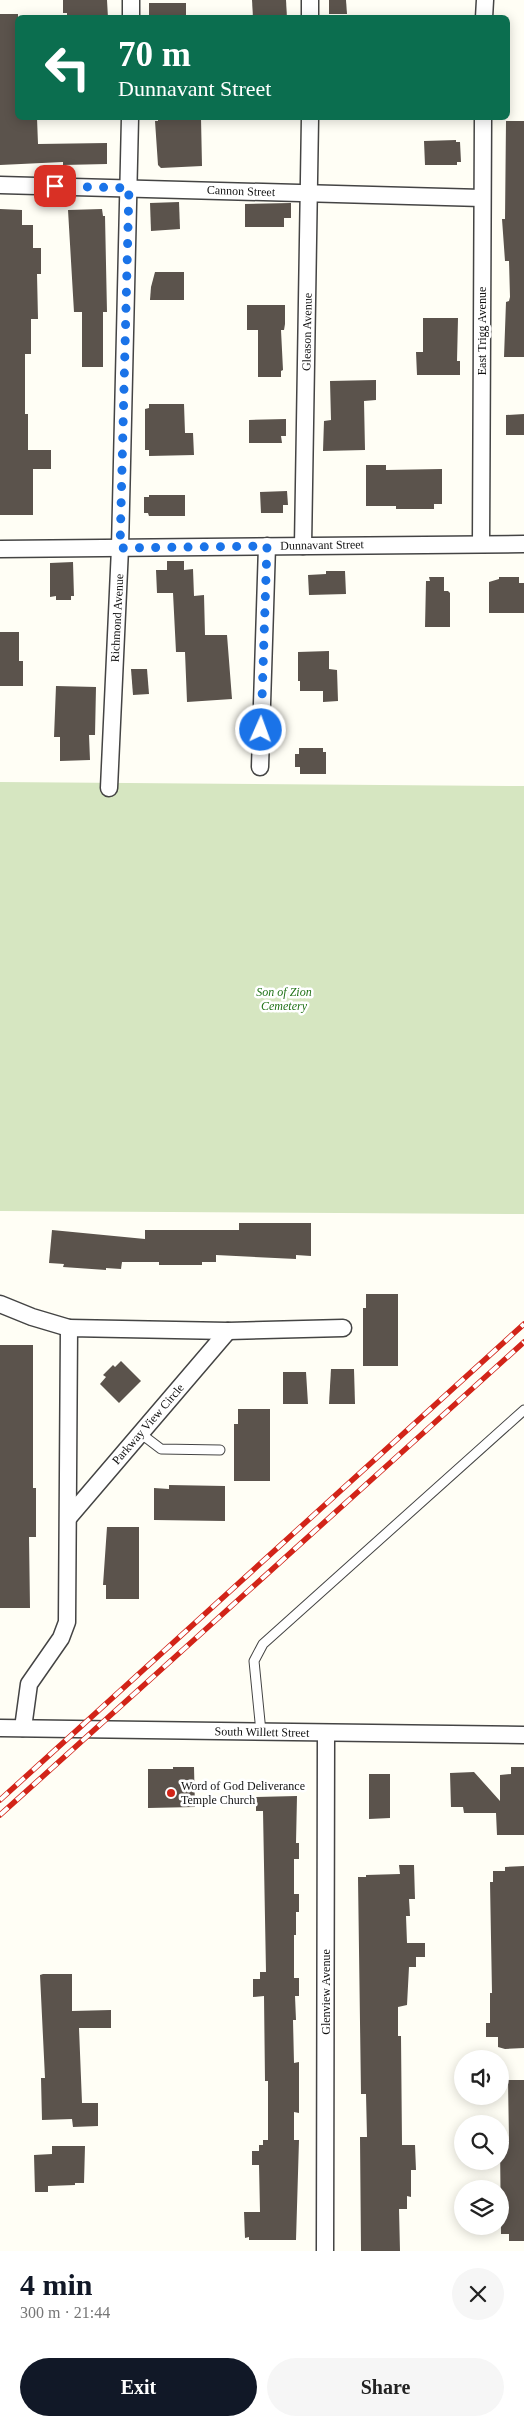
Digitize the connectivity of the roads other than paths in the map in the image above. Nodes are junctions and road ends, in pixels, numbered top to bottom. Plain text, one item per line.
1 (131, 0) edge
2 (310, 0) edge
3 (484, 0) edge
4 (131, 15) edge
5 (310, 15) edge
6 (484, 15) edge
7 (130, 120) edge
8 (310, 120) edge
9 (483, 120) edge
10 (0, 185) edge
11 (129, 188) junction
12 (309, 193) junction
13 (482, 198) junction
14 (481, 544) junction
15 (524, 544) edge
16 (267, 546) junction
17 (303, 546) junction
18 (120, 548) junction
19 (0, 549) edge
20 (260, 767) dead end
21 (109, 788) dead end
22 (0, 1304) edge
23 (69, 1328) junction
24 (343, 1328) dead end
25 (228, 1331) junction
26 (524, 1410) edge
27 (140, 1433) junction
28 (220, 1450) dead end
29 (69, 1517) junction
30 (0, 1728) edge
31 (23, 1728) junction
32 (261, 1732) junction
33 (326, 1733) junction
34 (524, 1735) edge
35 (325, 2251) edge

1 - 4 street
2 - 5 street
3 - 6 street
7 - 11 street, Richmond Avenue
8 - 12 street, Gleason Avenue
9 - 13 street, East Trigg Avenue
10 - 11 street, Cannon Street
11 - 12 street, Cannon Street
11 - 18 street, Richmond Avenue
12 - 13 street, Cannon Street
12 - 17 street, Gleason Avenue
13 - 14 street, East Trigg Avenue
14 - 15 street, Dunnavant Street
14 - 17 street, Dunnavant Street
16 - 17 street, Dunnavant Street
16 - 18 street, Dunnavant Street
16 - 20 street
18 - 19 street, Dunnavant Street
18 - 21 street, Richmond Avenue
22 - 23 street
23 - 25 street
23 - 29 street
24 - 25 street
25 - 27 street, Parkway View Circle
26 - 32 lane
27 - 28 lane
27 - 29 street, Parkway View Circle
29 - 31 street
30 - 31 street, South Willett Street
31 - 32 street, South Willett Street
32 - 33 street, South Willett Street
33 - 34 street, South Willett Street
33 - 35 street, Glenview Avenue

